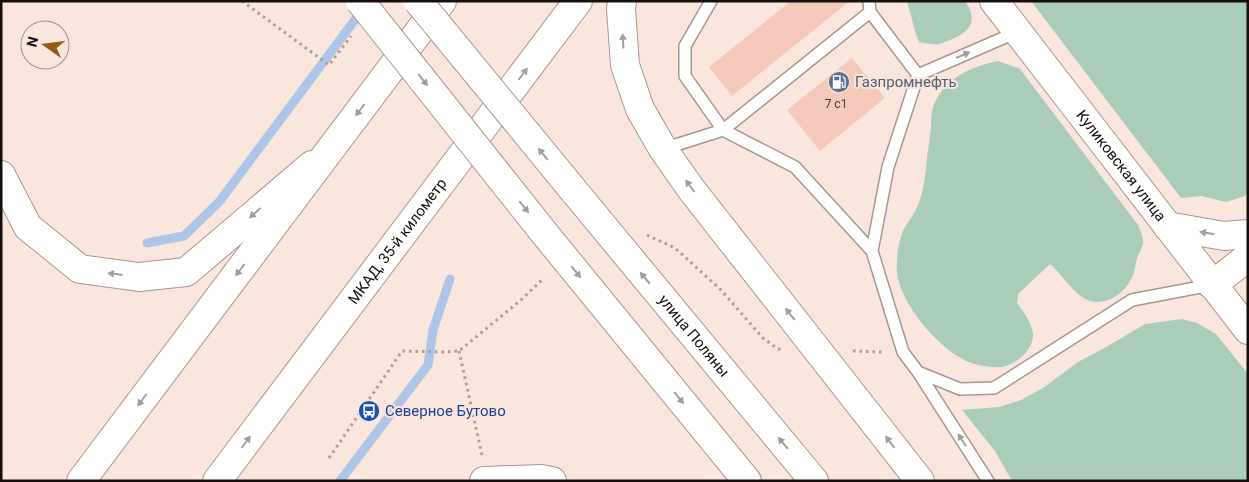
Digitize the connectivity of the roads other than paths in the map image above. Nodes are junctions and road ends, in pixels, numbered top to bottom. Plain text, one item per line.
1 (360, 1) edge
2 (418, 1) edge
3 (442, 1) edge
4 (578, 1) edge
5 (622, 1) edge
6 (712, 1) edge
7 (994, 1) edge
8 (870, 6) edge
9 (1017, 32) junction
10 (918, 74) junction
11 (723, 130) junction
12 (332, 148) junction
13 (662, 149) junction
14 (1, 175) edge
15 (1167, 226) junction
16 (1248, 234) edge
17 (872, 251) junction
18 (1248, 257) edge
19 (1212, 285) junction
20 (1248, 330) edge
21 (918, 372) junction
22 (486, 480) edge
23 (82, 481) edge
24 (217, 481) edge
25 (552, 481) edge
26 (747, 481) edge
27 (814, 481) edge
28 (920, 481) edge
29 (988, 481) edge

1 -> 26 main road, bridge
27 -> 2 main road, улица Поляны, bridge
3 -> 12 main road
24 -> 4 main road, МКАД, 35-й километр
13 -> 5 main road
6 - 11 lane
7 - 9 main road, Куликовская улица
8 - 10 lane
8 - 11 lane
10 -> 9 lane
9 - 15 main road, Куликовская улица
10 - 17 lane
11 - 13 lane
11 - 17 lane
12 -> 14 main road
12 -> 23 main road
28 -> 13 main road
16 -> 15 main road
15 - 19 main road, Куликовская улица
17 - 21 lane
18 - 19 main road
19 - 20 main road, Куликовская улица
19 - 21 lane
29 -> 21 lane
22 - 25 main road

